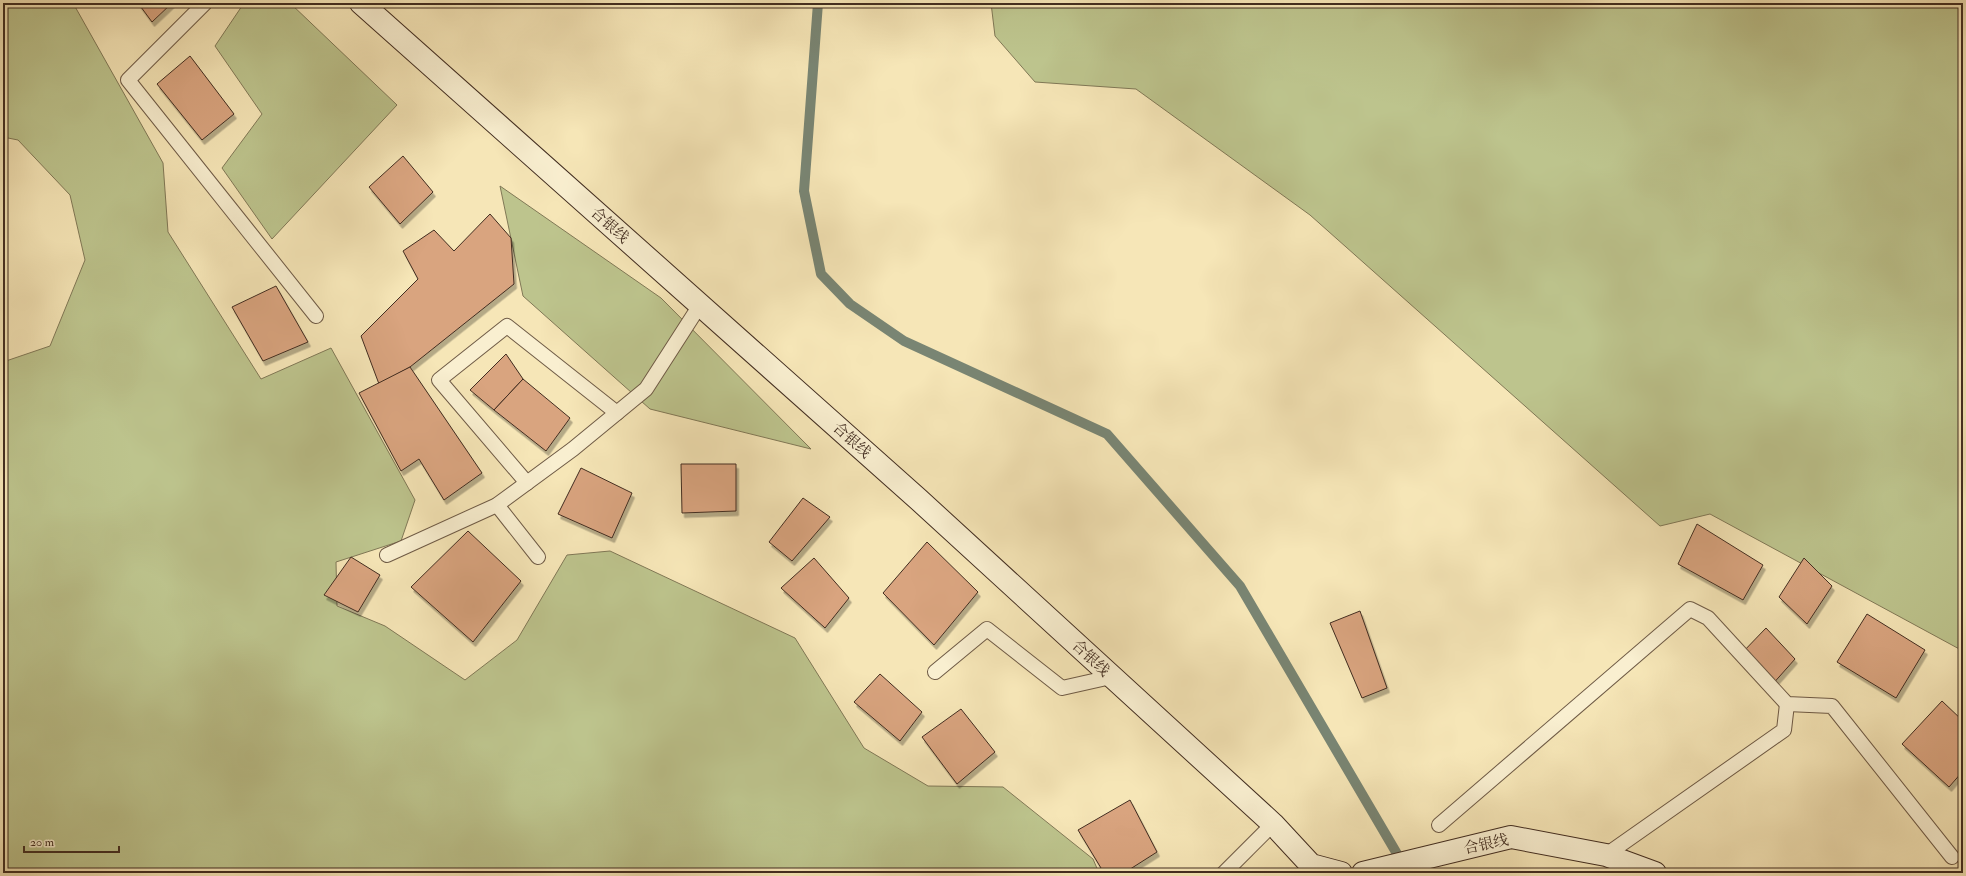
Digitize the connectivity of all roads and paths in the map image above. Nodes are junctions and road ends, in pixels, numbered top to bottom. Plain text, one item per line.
1 (205, 3) edge
2 (361, 3) edge
3 (700, 305) junction
4 (316, 316) dead end
5 (616, 413) junction
6 (527, 483) junction
7 (497, 505) junction
8 (387, 556) dead end
9 (538, 557) dead end
10 (935, 672) dead end
11 (1111, 677) junction
12 (1787, 704) junction
13 (1272, 824) junction
14 (1439, 825) dead end
15 (1606, 855) junction
16 (1952, 857) dead end
17 (1312, 869) edge
18 (1224, 873) edge
19 (1341, 873) edge
20 (1363, 873) edge
21 (1655, 873) edge

1 - 4 lane
2 - 3 street, 合银线
3 - 5 lane
3 - 11 street, 合银线
5 - 6 lane
5 - 6 lane
6 - 7 lane
7 - 8 lane
7 - 9 lane
10 - 11 lane
11 - 13 street, 合银线
12 - 14 lane
12 - 15 lane
12 - 16 lane
13 - 17 street, 合银线
13 - 18 lane
15 - 20 street, 合银线
15 - 21 street, 合银线
17 - 19 street, 合银线

